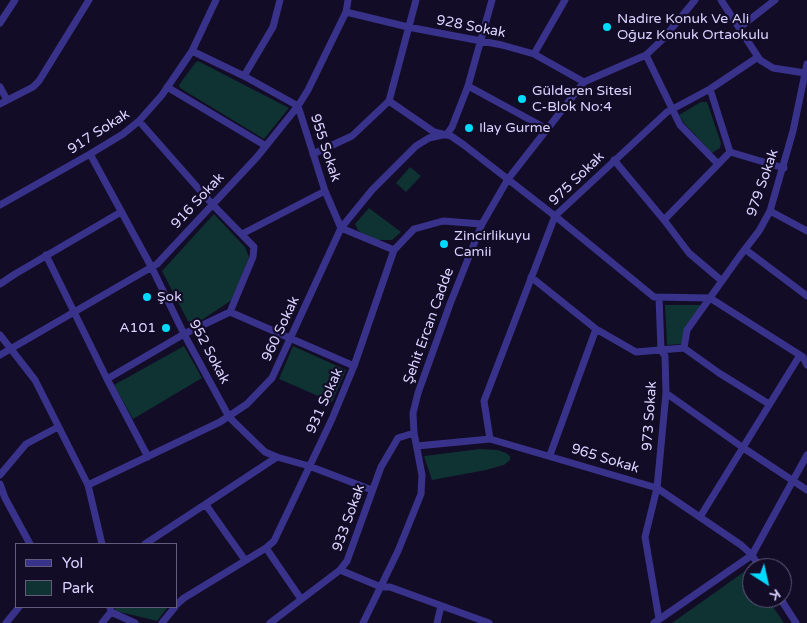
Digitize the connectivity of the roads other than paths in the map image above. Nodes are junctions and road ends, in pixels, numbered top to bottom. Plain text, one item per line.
1 (15, 0) edge
2 (89, 0) edge
3 (216, 0) edge
4 (280, 0) edge
5 (348, 0) edge
6 (416, 0) edge
7 (492, 0) edge
8 (565, 0) edge
9 (695, 0) edge
10 (721, 0) edge
11 (775, 0) edge
12 (346, 12) junction
13 (0, 23) edge
14 (408, 27) junction
15 (740, 28) junction
16 (481, 42) junction
17 (192, 51) junction
18 (534, 54) junction
19 (646, 55) junction
20 (758, 57) junction
21 (807, 64) edge
22 (805, 74) junction
23 (244, 76) junction
24 (584, 82) junction
25 (0, 86) edge
26 (468, 86) junction
27 (167, 88) junction
28 (710, 89) junction
29 (7, 100) junction
30 (804, 100) edge
31 (389, 101) junction
32 (0, 104) edge
33 (298, 106) junction
34 (672, 109) junction
35 (140, 120) junction
36 (547, 129) junction
37 (447, 134) junction
38 (266, 146) junction
39 (730, 152) junction
40 (90, 154) junction
41 (313, 154) junction
42 (614, 160) junction
43 (718, 164) junction
44 (784, 168) junction
45 (508, 179) junction
46 (326, 191) junction
47 (212, 204) junction
48 (0, 205) edge
49 (770, 211) junction
50 (121, 212) junction
51 (555, 216) junction
52 (664, 220) junction
53 (482, 224) junction
54 (341, 228) junction
55 (807, 231) edge
56 (242, 234) junction
57 (394, 250) junction
58 (746, 250) junction
59 (46, 255) junction
60 (152, 268) junction
61 (531, 276) junction
62 (722, 281) junction
63 (0, 284) edge
64 (807, 296) edge
65 (659, 297) junction
66 (710, 298) junction
67 (75, 311) junction
68 (230, 312) junction
69 (596, 329) junction
70 (184, 334) junction
71 (0, 335) edge
72 (290, 340) junction
73 (10, 348) junction
74 (684, 348) junction
75 (661, 350) junction
76 (0, 355) edge
77 (804, 355) edge
78 (807, 365) edge
79 (354, 366) junction
80 (107, 379) junction
81 (666, 394) junction
82 (769, 404) junction
83 (228, 417) junction
84 (58, 428) junction
85 (414, 433) junction
86 (490, 439) junction
87 (417, 446) junction
88 (742, 447) junction
89 (550, 455) junction
90 (807, 455) edge
91 (148, 457) junction
92 (277, 458) junction
93 (309, 466) junction
94 (0, 475) edge
95 (794, 481) junction
96 (0, 484) edge
97 (88, 485) junction
98 (657, 488) junction
99 (372, 490) junction
100 (807, 490) edge
101 (3, 499) edge
102 (206, 505) junction
103 (700, 517) junction
104 (29, 543) edge
105 (102, 543) edge
106 (147, 543) edge
107 (266, 548) junction
108 (752, 554) junction
109 (754, 558) edge
110 (245, 560) junction
111 (340, 570) junction
112 (381, 587) junction
113 (301, 599) junction
114 (178, 604) edge
115 (441, 606) junction
116 (19, 608) edge
117 (174, 608) edge
118 (786, 608) edge
119 (110, 609) edge
120 (657, 621) edge
121 (6, 623) edge
122 (102, 623) edge
123 (135, 623) edge
124 (162, 623) edge
125 (270, 623) edge
126 (364, 623) edge
127 (437, 623) edge
128 (489, 623) edge
129 (796, 623) edge

1 - 13 street
2 - 29 street
3 - 17 street, 917 Sokak
4 - 23 street
5 - 12 street, 916 Sokak
6 - 14 street
7 - 16 street
8 - 18 street
9 - 19 street, Şehit Ercan Cadde
10 - 15 street
11 - 15 street
12 - 14 street, 928 Sokak
12 - 33 street, 916 Sokak
14 - 16 street, 928 Sokak
14 - 31 street
15 - 20 street
16 - 18 street, 928 Sokak
16 - 26 street
17 - 23 street, 955 Sokak
17 - 27 street, 917 Sokak
18 - 24 street, 928 Sokak
19 - 24 street, Şehit Ercan Cadde
19 - 34 street
20 - 22 street
20 - 28 street, 975 Sokak
21 - 22 street, 979 Sokak
22 - 30 street, 979 Sokak
23 - 33 street, 955 Sokak
24 - 36 street, Şehit Ercan Cadde
25 - 29 street
26 - 36 street
26 - 37 street
27 - 35 street, 917 Sokak
27 - 38 street
28 - 34 street, 975 Sokak
28 - 39 street
29 - 32 street
30 - 44 street, 979 Sokak
31 - 37 street
31 - 41 street
33 - 38 street, 916 Sokak
33 - 41 street, 955 Sokak
34 - 42 street, 975 Sokak
34 - 43 street
35 - 40 street, 917 Sokak
35 - 47 street
36 - 45 street, Şehit Ercan Cadde
37 - 45 street
37 - 54 street, 960 Sokak
38 - 47 street, 916 Sokak
39 - 43 street
39 - 44 street
40 - 48 street, 917 Sokak
40 - 50 street, 952 Sokak
41 - 46 street, 955 Sokak
42 - 51 street, 975 Sokak
42 - 52 street
43 - 52 street
44 - 49 street, 979 Sokak
45 - 51 street
45 - 53 street, Şehit Ercan Cadde
46 - 54 street, 955 Sokak
46 - 56 street
47 - 56 street
47 - 60 street, 916 Sokak
49 - 55 street
49 - 58 street, 979 Sokak
50 - 59 street
50 - 60 street, 952 Sokak
51 - 61 street, 975 Sokak
51 - 65 street
52 - 62 street
53 - 57 street, 931 Sokak
53 - 85 street, Şehit Ercan Cadde
54 - 57 street
54 - 72 street, 960 Sokak
56 - 68 street
57 - 79 street, 931 Sokak
58 - 62 street, 979 Sokak
58 - 64 street
59 - 63 street
59 - 67 street
60 - 67 street, 916 Sokak
60 - 70 street, 952 Sokak
61 - 69 street
61 - 86 street, 975 Sokak
62 - 66 street, 979 Sokak
65 - 66 street
65 - 75 street, 973 Sokak
66 - 74 street, 979 Sokak
66 - 77 street
67 - 73 street, 916 Sokak
67 - 80 street
68 - 70 street
68 - 72 street
69 - 75 street
69 - 89 street
70 - 80 street
70 - 83 street, 952 Sokak
71 - 73 street
72 - 79 street
72 - 83 street, 960 Sokak
73 - 76 street, 916 Sokak
73 - 84 street
74 - 75 street
74 - 82 street
75 - 81 street, 973 Sokak
77 - 78 street
77 - 82 street
79 - 93 street, 931 Sokak
80 - 91 street
81 - 88 street
81 - 98 street, 973 Sokak
82 - 88 street
83 - 91 street, 960 Sokak
83 - 92 street, 952 Sokak
84 - 94 street
84 - 97 street
85 - 87 street, Şehit Ercan Cadde
85 - 99 street, 933 Sokak
86 - 87 street, 965 Sokak
86 - 89 street, 965 Sokak
87 - 112 street, Şehit Ercan Cadde
88 - 95 street
88 - 103 street
89 - 98 street, 965 Sokak
90 - 95 street
91 - 97 street, 960 Sokak
92 - 93 street, 952 Sokak
92 - 102 street
93 - 99 street, 952 Sokak
93 - 107 street, 931 Sokak
95 - 100 street
95 - 108 street
96 - 101 street
97 - 105 street
98 - 103 street, 965 Sokak
98 - 120 street, 973 Sokak
99 - 111 street, 933 Sokak
101 - 104 street
102 - 106 street
102 - 110 street
103 - 108 street, 965 Sokak
107 - 110 street, 931 Sokak
107 - 113 street
108 - 109 street, 965 Sokak
108 - 120 street
110 - 114 street, 931 Sokak
111 - 112 street
111 - 113 street, 933 Sokak
112 - 115 street
112 - 126 street, Şehit Ercan Cadde
113 - 125 street, 933 Sokak
115 - 127 street
115 - 128 street
116 - 121 street
117 - 124 street, 931 Sokak
118 - 129 street
119 - 122 street
119 - 123 street

